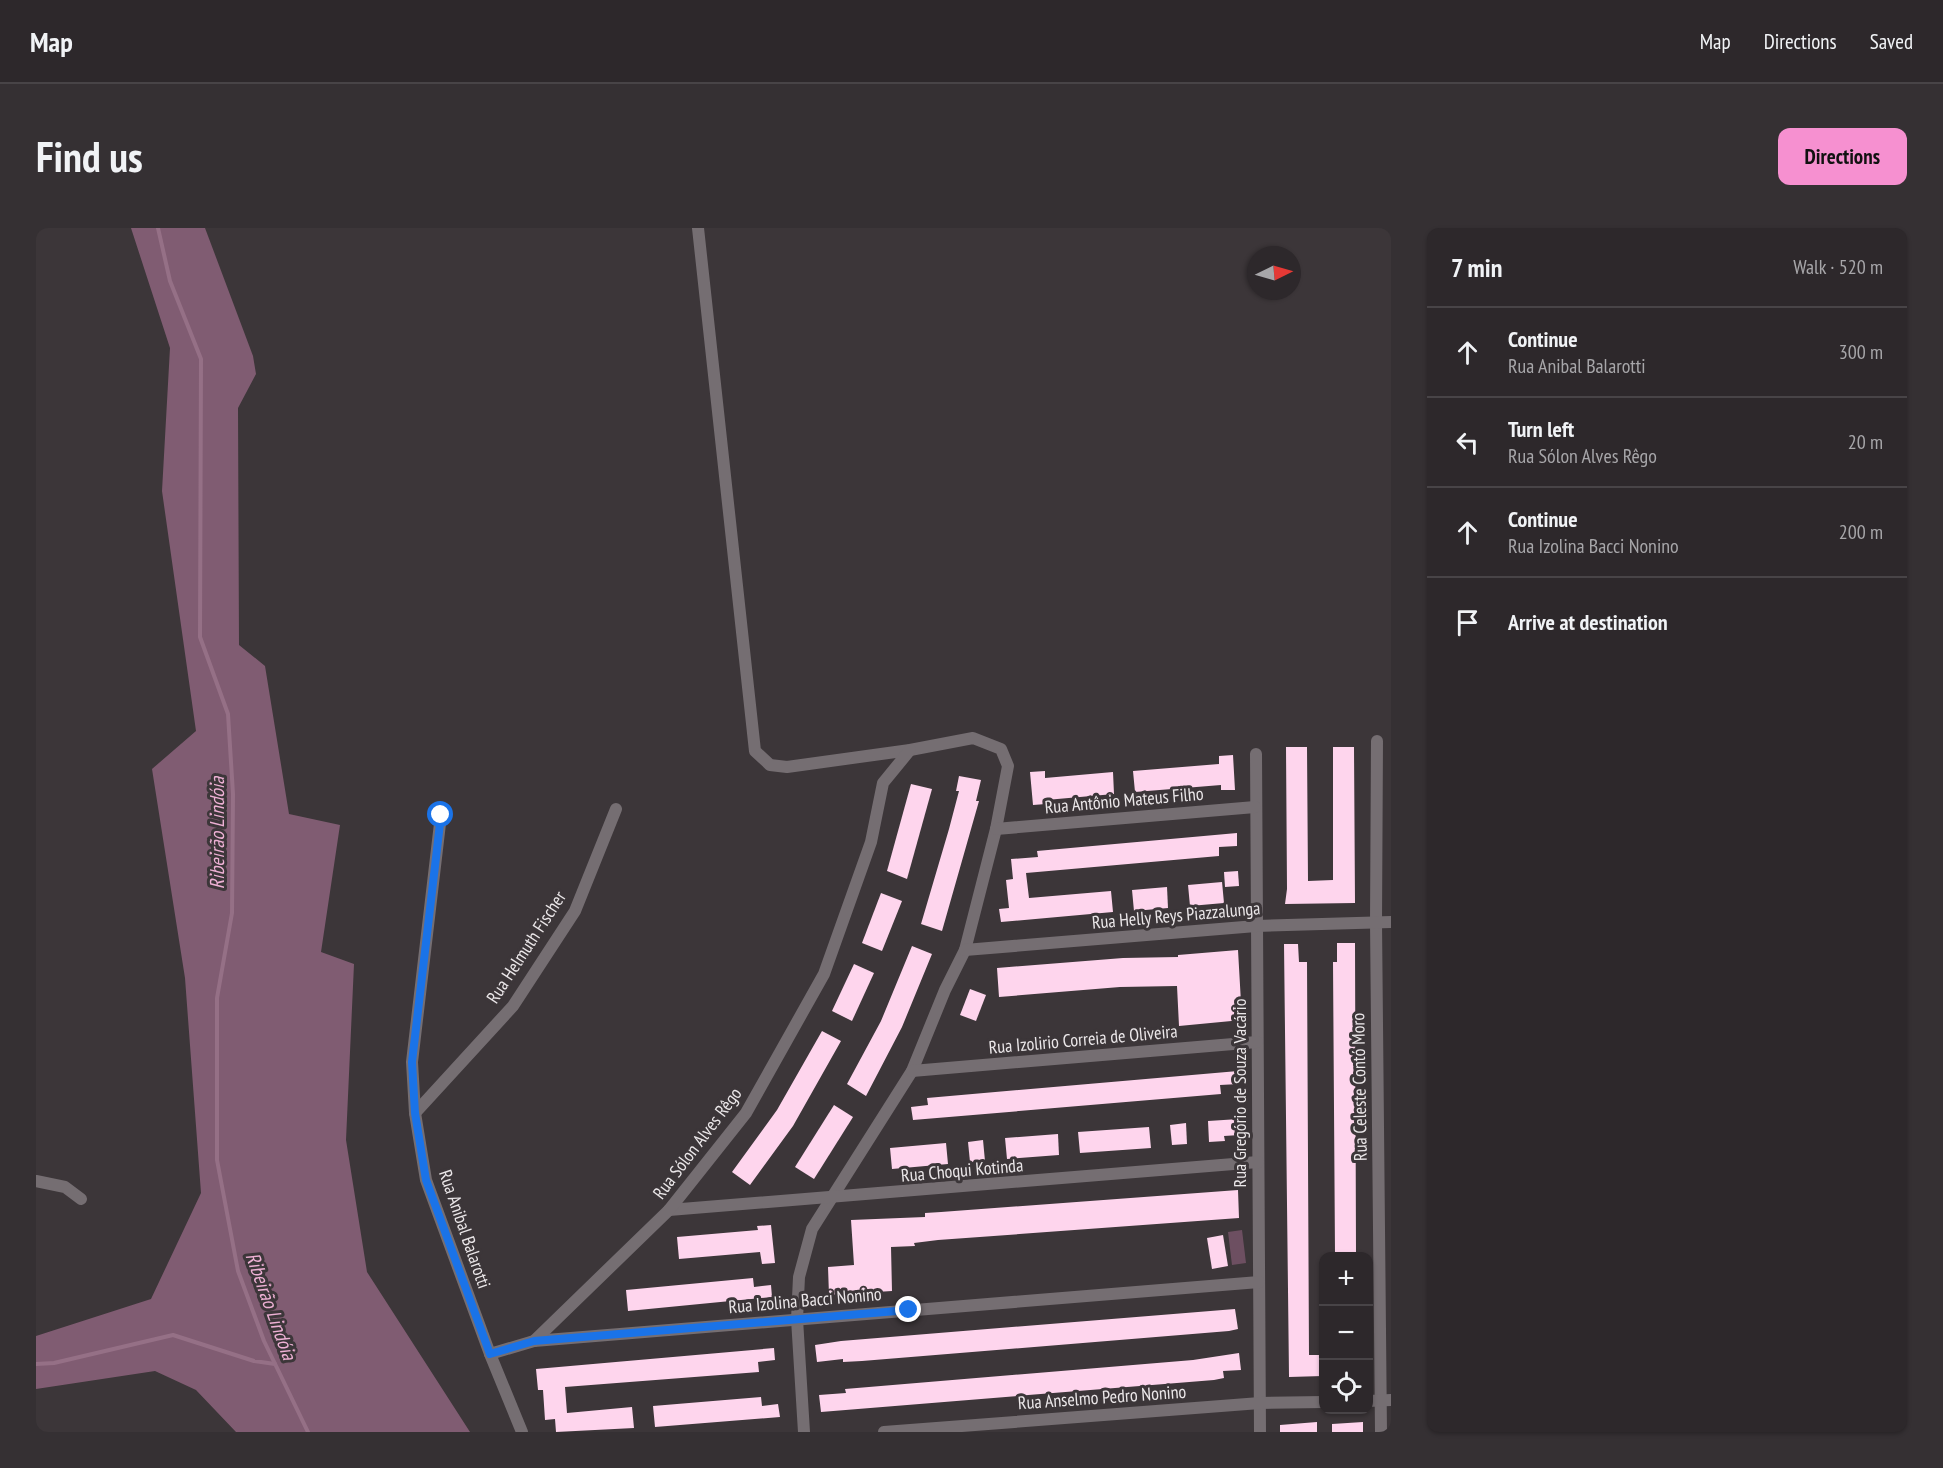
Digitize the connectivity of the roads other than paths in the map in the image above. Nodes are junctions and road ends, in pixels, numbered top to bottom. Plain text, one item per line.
1 (698, 228) edge
2 (1377, 741) dead end
3 (910, 750) junction
4 (1256, 754) dead end
5 (1255, 807) junction
6 (616, 809) dead end
7 (441, 815) dead end
8 (996, 829) junction
9 (1376, 922) junction
10 (1391, 922) edge
11 (1256, 926) junction
12 (965, 950) junction
13 (1257, 1042) junction
14 (912, 1071) junction
15 (415, 1113) junction
16 (1258, 1162) junction
17 (36, 1181) edge
18 (81, 1199) dead end
19 (830, 1199) junction
20 (669, 1210) junction
21 (1259, 1282) junction
22 (797, 1319) junction
23 (534, 1341) junction
24 (490, 1354) junction
25 (1380, 1400) edge
26 (1319, 1402) edge
27 (1260, 1403) junction
28 (522, 1432) edge
29 (804, 1432) edge
30 (884, 1432) edge
31 (1260, 1432) edge
32 (1381, 1432) edge

1 - 3 street
2 - 9 street, Rua Celeste Contó Moro
3 - 8 street
3 - 20 street, Rua Sólon Alves Rêgo
4 - 5 street, Rua Gregório de Souza Vacário
5 - 8 street, Rua Antônio Mateus Filho
5 - 11 street, Rua Gregório de Souza Vacário
6 - 15 street, Rua Helmuth Fischer
7 - 15 street, Rua Anibal Balarotti
8 - 12 street
9 - 10 street, Rua Helly Reys Piazzalunga
9 - 11 street, Rua Helly Reys Piazzalunga
9 - 25 street, Rua Celeste Contó Moro
11 - 12 street, Rua Helly Reys Piazzalunga
11 - 13 street, Rua Gregório de Souza Vacário
12 - 14 street
13 - 14 street, Rua Izolirio Correia de Oliveira
13 - 16 street, Rua Gregório de Souza Vacário
14 - 19 street
15 - 24 street, Rua Anibal Balarotti
16 - 19 street, Rua Choqui Kotinda
16 - 21 street, Rua Gregório de Souza Vacário
17 - 18 street
19 - 20 street, Rua Choqui Kotinda
19 - 22 street
20 - 23 street, Rua Sólon Alves Rêgo
21 - 22 street, Rua Izolina Bacci Nonino
21 - 27 street, Rua Gregório de Souza Vacário
22 - 23 street, Rua Izolina Bacci Nonino
22 - 29 street
23 - 24 street, Rua Sólon Alves Rêgo
24 - 28 street, Rua Anibal Balarotti
25 - 32 street, Rua Celeste Contó Moro
26 - 27 street, Rua Anselmo Pedro Nonino
27 - 30 street, Rua Anselmo Pedro Nonino
27 - 31 street, Rua Gregório de Souza Vacário

